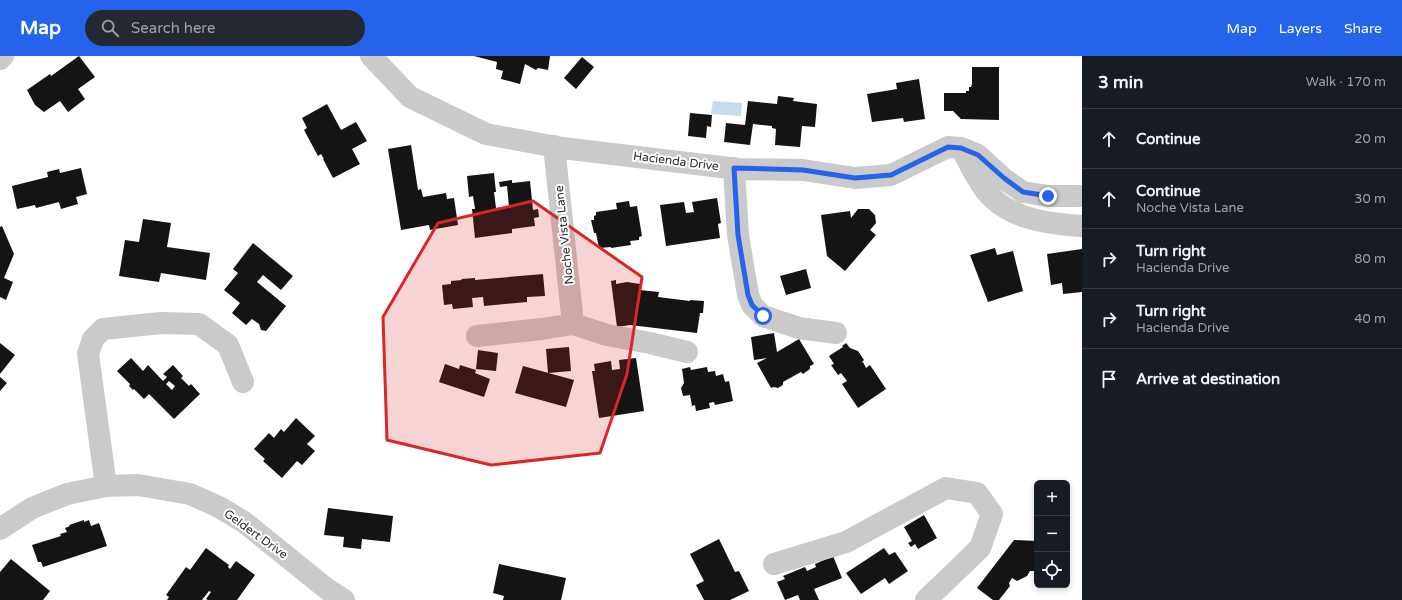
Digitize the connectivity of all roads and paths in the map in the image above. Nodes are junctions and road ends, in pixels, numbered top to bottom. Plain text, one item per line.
1 (3, 56) edge
2 (371, 56) edge
3 (0, 59) edge
4 (554, 146) junction
5 (961, 148) junction
6 (734, 168) junction
7 (1082, 196) edge
8 (1082, 226) edge
9 (573, 324) junction
10 (836, 333) dead end
11 (477, 336) dead end
12 (687, 352) dead end
13 (243, 382) dead end
14 (106, 486) junction
15 (0, 529) edge
16 (774, 564) dead end
17 (344, 600) edge
18 (926, 600) edge

1 - 3 street
2 - 4 street, Hacienda Drive
4 - 6 street, Hacienda Drive
4 - 9 street, Noche Vista Lane
5 - 6 street, Hacienda Drive
5 - 7 street
5 - 8 street
6 - 10 street
9 - 11 street
9 - 12 street
13 - 14 street
14 - 15 street, Geldert Drive
14 - 17 street, Geldert Drive
16 - 18 street

